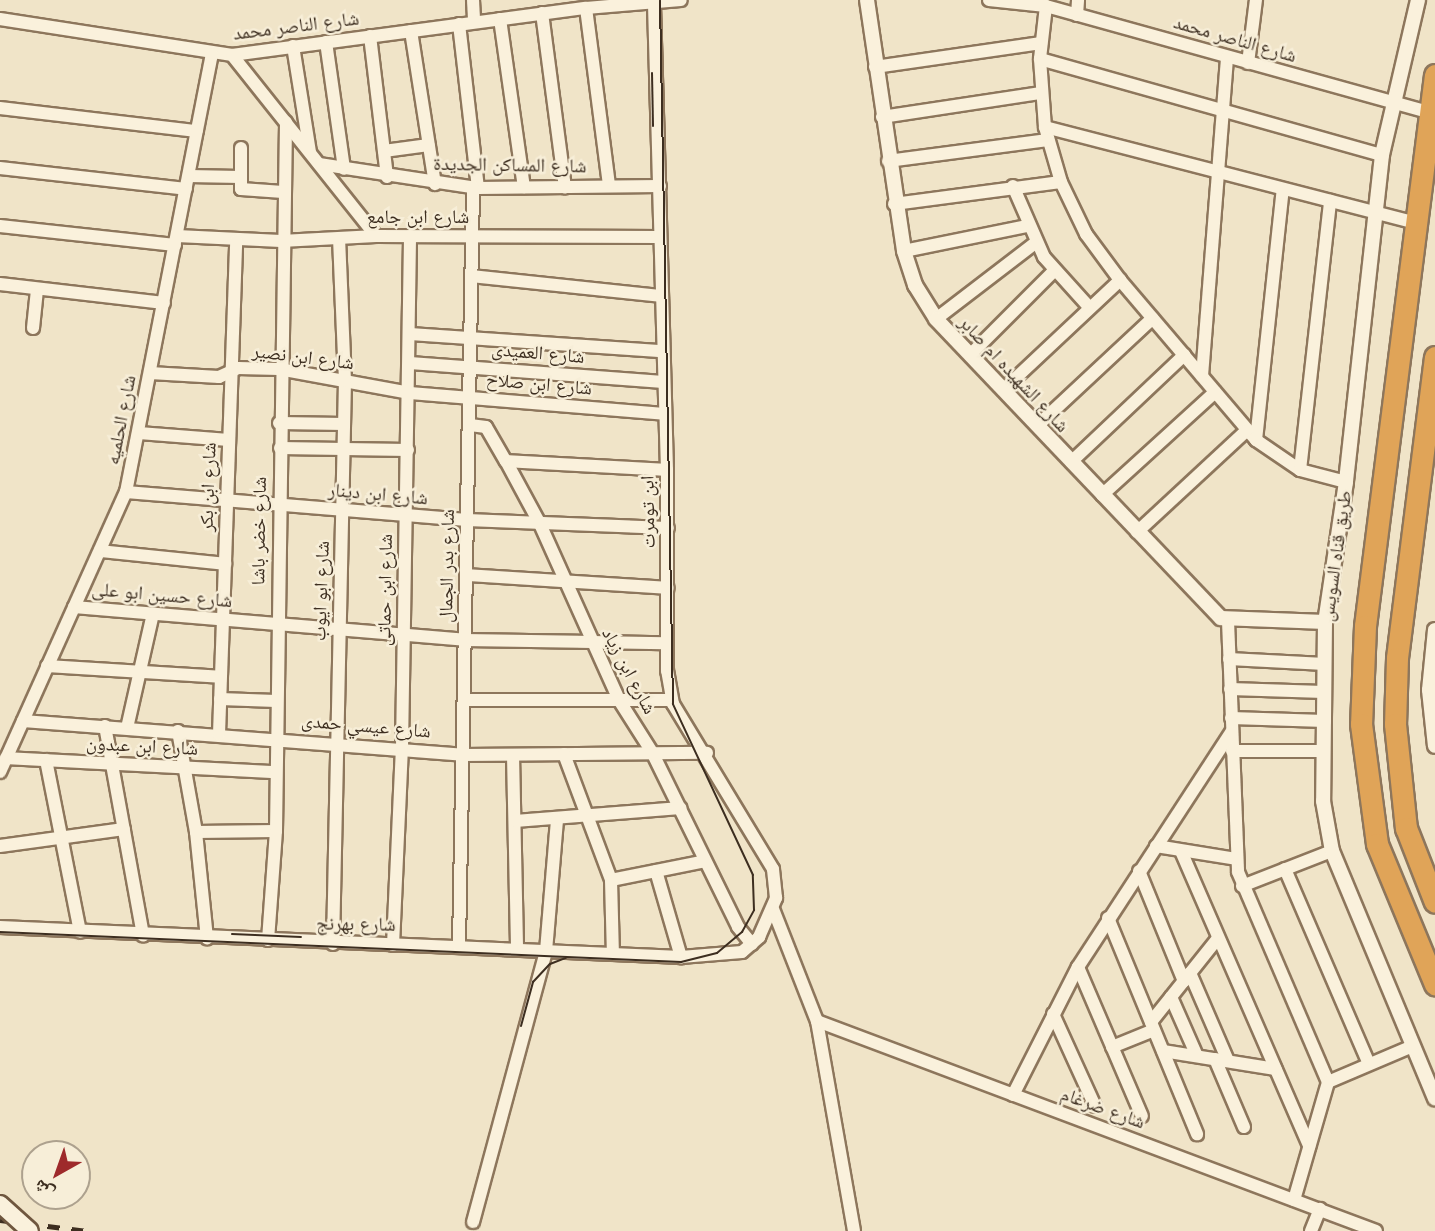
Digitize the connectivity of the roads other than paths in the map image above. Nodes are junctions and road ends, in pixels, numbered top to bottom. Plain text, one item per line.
1 (473, 0) edge
2 (654, 0) edge
3 (681, 0) edge
4 (867, 0) edge
5 (989, 0) edge
6 (1078, 0) edge
7 (1256, 0) edge
8 (1418, 0) edge
9 (1046, 6) junction
10 (586, 8) junction
11 (542, 13) junction
12 (1077, 15) junction
13 (0, 19) edge
14 (500, 19) junction
15 (474, 22) junction
16 (459, 24) junction
17 (411, 31) junction
18 (370, 36) junction
19 (326, 42) junction
20 (1041, 43) junction
21 (293, 47) junction
22 (212, 54) junction
23 (232, 55) junction
24 (1227, 57) junction
25 (1040, 58) junction
26 (1248, 63) junction
27 (875, 67) junction
28 (1435, 75) edge
29 (1041, 93) junction
30 (1393, 104) junction
31 (0, 108) edge
32 (1223, 110) junction
33 (1429, 112) junction
34 (882, 117) junction
35 (286, 122) junction
36 (197, 131) junction
37 (1046, 133) junction
38 (429, 145) junction
39 (241, 148) dead end
40 (384, 151) junction
41 (310, 152) junction
42 (1382, 155) junction
43 (888, 161) junction
44 (319, 164) junction
45 (0, 168) edge
46 (344, 169) junction
47 (1220, 173) junction
48 (189, 176) junction
49 (240, 177) junction
50 (387, 177) junction
51 (1061, 182) junction
52 (435, 184) junction
53 (609, 186) junction
54 (660, 186) junction
55 (1013, 186) junction
56 (475, 187) junction
57 (524, 187) junction
58 (565, 187) junction
59 (186, 189) junction
60 (1283, 189) junction
61 (283, 192) junction
62 (1331, 201) junction
63 (894, 204) junction
64 (1374, 213) junction
65 (1417, 223) junction
66 (0, 226) edge
67 (1027, 226) junction
68 (376, 236) junction
69 (410, 236) junction
70 (471, 236) junction
71 (660, 237) junction
72 (339, 238) junction
73 (176, 240) junction
74 (236, 240) junction
75 (281, 241) junction
76 (1035, 243) junction
77 (904, 251) junction
78 (1054, 271) junction
79 (471, 276) junction
80 (1119, 280) junction
81 (0, 284) edge
82 (37, 289) junction
83 (660, 296) junction
84 (164, 303) junction
85 (1089, 307) junction
86 (1153, 318) junction
87 (936, 319) junction
88 (33, 328) dead end
89 (410, 334) junction
90 (471, 336) junction
91 (662, 351) junction
92 (970, 355) junction
93 (1184, 355) junction
94 (1435, 357) edge
95 (410, 363) junction
96 (471, 367) junction
97 (279, 369) junction
98 (150, 373) junction
99 (228, 375) junction
100 (1202, 376) junction
101 (345, 381) junction
102 (663, 382) junction
103 (1003, 390) junction
104 (1215, 392) junction
105 (410, 393) junction
106 (470, 398) junction
107 (664, 414) junction
108 (279, 424) junction
109 (344, 424) junction
110 (470, 425) junction
111 (1037, 426) junction
112 (139, 433) junction
113 (1251, 435) junction
114 (229, 440) junction
115 (280, 448) junction
116 (344, 449) junction
117 (408, 450) junction
118 (506, 461) junction
119 (1071, 462) junction
120 (667, 470) junction
121 (1300, 470) junction
122 (1346, 482) junction
123 (127, 492) junction
124 (1102, 495) junction
125 (227, 501) junction
126 (280, 505) junction
127 (342, 510) junction
128 (406, 516) junction
129 (467, 520) junction
130 (540, 524) junction
131 (668, 528) junction
132 (1137, 532) junction
133 (100, 551) junction
134 (225, 564) junction
135 (467, 575) junction
136 (565, 582) junction
137 (668, 587) junction
138 (74, 607) junction
139 (153, 614) junction
140 (222, 620) junction
141 (1228, 621) junction
142 (1325, 622) junction
143 (277, 624) junction
144 (339, 628) junction
145 (1435, 630) edge
146 (403, 635) junction
147 (465, 640) junction
148 (591, 642) junction
149 (665, 643) junction
150 (1229, 659) junction
151 (1325, 664) junction
152 (47, 666) junction
153 (140, 671) junction
154 (220, 677) junction
155 (1230, 689) junction
156 (1324, 692) junction
157 (220, 699) junction
158 (464, 700) junction
159 (619, 700) junction
160 (672, 700) junction
161 (276, 701) junction
162 (23, 721) junction
163 (1325, 721) junction
164 (1231, 725) junction
165 (104, 726) junction
166 (127, 728) junction
167 (178, 731) junction
168 (219, 734) junction
169 (276, 738) junction
170 (336, 742) junction
171 (1435, 746) edge
172 (402, 748) junction
173 (1232, 751) junction
174 (1324, 751) junction
175 (652, 752) junction
176 (707, 753) junction
177 (564, 754) junction
178 (464, 755) junction
179 (513, 755) junction
180 (6, 758) junction
181 (46, 760) junction
182 (111, 763) junction
183 (184, 767) junction
184 (0, 772) edge
185 (275, 772) junction
186 (680, 808) junction
187 (586, 818) junction
188 (557, 819) junction
189 (515, 821) junction
190 (124, 829) junction
191 (275, 831) junction
192 (196, 832) junction
193 (63, 838) junction
194 (0, 846) edge
195 (1156, 846) junction
196 (1181, 851) junction
197 (1332, 851) junction
198 (1236, 859) junction
199 (705, 861) junction
200 (1285, 869) junction
201 (656, 871) junction
202 (1139, 871) junction
203 (611, 880) junction
204 (1242, 886) junction
205 (1435, 902) edge
206 (773, 908) junction
207 (1108, 918) junction
208 (0, 927) edge
209 (80, 932) junction
210 (143, 936) junction
211 (1218, 937) junction
212 (206, 938) junction
213 (268, 940) junction
214 (333, 944) junction
215 (752, 944) junction
216 (393, 945) junction
217 (459, 946) junction
218 (517, 950) junction
219 (547, 951) junction
220 (613, 954) junction
221 (681, 957) junction
222 (1078, 967) junction
223 (1187, 977) junction
224 (1435, 984) edge
225 (1171, 997) junction
226 (1053, 1014) junction
227 (817, 1021) junction
228 (1152, 1026) junction
229 (1413, 1046) junction
230 (1112, 1047) junction
231 (1163, 1051) junction
232 (1197, 1056) junction
233 (1221, 1060) junction
234 (1369, 1064) junction
235 (1276, 1069) junction
236 (1328, 1082) junction
237 (1013, 1095) junction
238 (1435, 1098) edge
239 (1094, 1106) dead end
240 (1142, 1116) dead end
241 (1244, 1127) dead end
242 (1197, 1134) dead end
243 (1309, 1146) junction
244 (1294, 1199) junction
245 (0, 1204) edge
246 (1320, 1209) junction
247 (473, 1222) dead end
248 (30, 1231) edge
249 (854, 1231) edge
250 (1311, 1231) edge
251 (1376, 1231) edge

1 - 15 street
2 - 3 street, شارع الناصر محمد
2 - 10 street, شارع الناصر محمد
2 - 54 street, ابن تومرت
4 - 27 street, شارع الشهيده ام صابر
5 - 9 street, شارع الناصر محمد
6 - 12 street
7 - 26 street
8 - 30 street, طريق قناه السويس
9 - 12 street, شارع الناصر محمد
9 - 20 street
10 - 11 street, شارع الناصر محمد
10 - 53 street
11 - 14 street, شارع الناصر محمد
11 - 58 street
12 - 24 street, شارع الناصر محمد
13 - 22 street, شارع الناصر محمد
14 - 15 street, شارع الناصر محمد
14 - 57 street
15 - 16 street, شارع الناصر محمد
16 - 17 street, شارع الناصر محمد
16 - 56 street, شارع بدر الجمال
17 - 18 street, شارع الناصر محمد
17 - 38 street
18 - 19 street, شارع الناصر محمد
18 - 40 street
19 - 21 street, شارع الناصر محمد
19 - 46 street
20 - 25 street
20 - 27 street
21 - 23 street, شارع الناصر محمد
21 - 41 street
22 - 23 street, شارع الناصر محمد
22 - 36 street, شارع الحلميه
23 - 35 street
24 - 26 street, شارع الناصر محمد
24 - 32 street
25 - 29 street
25 - 32 street
26 - 30 street, شارع الناصر محمد
27 - 34 street, شارع الشهيده ام صابر
28 - 33 highway, طريق قناه السويس
29 - 34 street
29 - 37 street
30 - 33 street, شارع الناصر محمد
30 - 42 street, طريق قناه السويس
31 - 36 street
32 - 42 street
32 - 47 street
33 - 65 highway, طريق قناه السويس
34 - 43 street, شارع الشهيده ام صابر
35 - 41 street
35 - 61 street, شارع خضر باشا
36 - 48 street, شارع الحلميه
37 - 43 street
37 - 47 street
37 - 51 street
38 - 40 street
38 - 52 street
39 - 49 street
40 - 50 street
41 - 44 street
42 - 64 street, طريق قناه السويس
43 - 63 street, شارع الشهيده ام صابر
44 - 46 street, شارع المساكن الجديدة
44 - 68 street
45 - 59 street
46 - 50 street, شارع المساكن الجديدة
47 - 60 street
47 - 100 street
48 - 49 street
48 - 59 street, شارع الحلميه
49 - 61 street
50 - 52 street, شارع المساكن الجديدة
51 - 55 street
51 - 80 street
52 - 56 street, شارع المساكن الجديدة
53 - 54 street, شارع المساكن الجديدة
53 - 58 street, شارع المساكن الجديدة
54 - 71 street, ابن تومرت
55 - 63 street
55 - 67 street
56 - 57 street, شارع المساكن الجديدة
56 - 70 street, شارع بدر الجمال
57 - 58 street, شارع المساكن الجديدة
59 - 73 street, شارع الحلميه
60 - 62 street
60 - 113 street
61 - 75 street, شارع خضر باشا
62 - 64 street
62 - 121 street
63 - 77 street, شارع الشهيده ام صابر
64 - 65 street
64 - 122 street, طريق قناه السويس
65 - 224 highway, طريق قناه السويس
66 - 73 street, شارع ابن جامع
67 - 76 street
67 - 77 street
68 - 69 street, شارع ابن جامع
68 - 72 street, شارع ابن جامع
69 - 70 street, شارع ابن جامع
69 - 89 street, شارع ابن حماتى
70 - 71 street, شارع ابن جامع
70 - 79 street, شارع بدر الجمال
71 - 83 street, ابن تومرت
72 - 75 street, شارع ابن جامع
72 - 101 street, شارع ابو ايوب
73 - 74 street, شارع ابن جامع
73 - 84 street, شارع الحلميه
74 - 75 street, شارع ابن جامع
74 - 99 street, شارع ابن بكر
75 - 97 street, شارع خضر باشا
76 - 78 street
76 - 87 street
77 - 87 street, شارع الشهيده ام صابر
78 - 85 street
78 - 92 street
79 - 83 street
79 - 90 street, شارع بدر الجمال
80 - 85 street
80 - 86 street
81 - 82 street
82 - 84 street
82 - 88 street
83 - 91 street, ابن تومرت
84 - 98 street, شارع الحلميه
85 - 103 street
86 - 93 street
86 - 111 street
87 - 92 street, شارع الشهيده ام صابر
89 - 90 street
89 - 95 street, شارع ابن حماتى
90 - 91 street
90 - 96 street, شارع بدر الجمال
91 - 102 street, ابن تومرت
92 - 103 street, شارع الشهيده ام صابر
93 - 100 street
93 - 119 street
94 - 205 highway
95 - 96 street, شارع العميدى
95 - 105 street, شارع ابن حماتى
96 - 102 street, شارع العميدى
96 - 106 street, شارع بدر الجمال
97 - 99 street, شارع ابن نصير
97 - 101 street, شارع ابن نصير
97 - 108 street, شارع خضر باشا
98 - 99 street, شارع ابن نصير
98 - 112 street, شارع الحلميه
99 - 114 street, شارع ابن بكر
100 - 104 street
101 - 105 street, شارع ابن نصير
101 - 109 street, شارع ابو ايوب
102 - 107 street, ابن تومرت
103 - 111 street, شارع الشهيده ام صابر
104 - 113 street
104 - 124 street
105 - 106 street, شارع ابن صلاح
105 - 117 street, شارع ابن حماتى
106 - 107 street, شارع ابن صلاح
106 - 110 street, شارع بدر الجمال
107 - 120 street, ابن تومرت
108 - 109 street
108 - 115 street, شارع خضر باشا
109 - 116 street, شارع ابو ايوب
110 - 118 street, شارع ابن زياد
110 - 129 street, شارع بدر الجمال
111 - 119 street, شارع الشهيده ام صابر
112 - 114 street
112 - 123 street, شارع الحلميه
113 - 121 street
113 - 132 street
114 - 125 street, شارع ابن بكر
115 - 116 street
115 - 126 street, شارع خضر باشا
116 - 117 street
116 - 127 street, شارع ابو ايوب
117 - 128 street, شارع ابن حماتى
118 - 120 street
118 - 130 street, شارع ابن زياد
119 - 124 street, شارع الشهيده ام صابر
120 - 131 street, ابن تومرت
121 - 122 street
122 - 142 street, طريق قناه السويس
123 - 125 street, شارع ابن دينار
123 - 133 street, شارع الحلميه
124 - 132 street, شارع الشهيده ام صابر
125 - 126 street, شارع ابن دينار
125 - 134 street, شارع ابن بكر
126 - 127 street, شارع ابن دينار
126 - 143 street, شارع خضر باشا
127 - 128 street, شارع ابن دينار
127 - 144 street, شارع ابو ايوب
128 - 129 street, شارع ابن دينار
128 - 146 street, شارع ابن حماتى
129 - 130 street, شارع ابن دينار
129 - 135 street, شارع بدر الجمال
130 - 131 street, شارع ابن دينار
130 - 136 street, شارع ابن زياد
131 - 137 street, ابن تومرت
132 - 141 street, شارع الشهيده ام صابر
133 - 134 street
133 - 138 street, شارع الحلميه
134 - 140 street, شارع ابن بكر
135 - 136 street
135 - 147 street, شارع بدر الجمال
136 - 137 street
136 - 148 street, شارع ابن زياد
137 - 149 street, ابن تومرت
138 - 139 street, شارع حسين ابو على
138 - 152 street, شارع الحلميه
139 - 140 street, شارع حسين ابو على
139 - 153 street
140 - 143 street, شارع حسين ابو على
140 - 154 street, شارع ابن بكر
141 - 142 street
141 - 150 street
142 - 151 street, طريق قناه السويس
143 - 144 street, شارع حسين ابو على
143 - 161 street, شارع خضر باشا
144 - 146 street, شارع حسين ابو على
144 - 170 street, شارع ابو ايوب
145 - 171 street
146 - 147 street, شارع حسين ابو على
146 - 172 street, شارع ابن حماتى
147 - 148 street, شارع حسين ابو على
147 - 158 street, شارع بدر الجمال
148 - 149 street, شارع حسين ابو على
148 - 159 street, شارع ابن زياد
149 - 160 street, ابن تومرت
150 - 151 street
150 - 155 street
151 - 156 street, طريق قناه السويس
152 - 153 street
152 - 162 street, شارع الحلميه
153 - 154 street
153 - 166 street
154 - 157 street, شارع ابن بكر
155 - 156 street
155 - 164 street
156 - 163 street, طريق قناه السويس
157 - 161 street
157 - 168 street, شارع ابن بكر
158 - 159 street
158 - 178 street, شارع بدر الجمال
159 - 160 street
159 - 175 street, شارع ابن زياد
160 - 176 street, ابن تومرت
161 - 169 street, شارع خضر باشا
162 - 165 street, شارع عيسي حمدى
162 - 180 street, شارع الحلميه
163 - 164 street
163 - 174 street, طريق قناه السويس
164 - 173 street
164 - 195 street
165 - 166 street, شارع عيسي حمدى
165 - 182 street
166 - 167 street, شارع عيسي حمدى
167 - 168 street, شارع عيسي حمدى
167 - 183 street
168 - 169 street, شارع عيسي حمدى
169 - 170 street, شارع عيسي حمدى
169 - 185 street, شارع خضر باشا
170 - 172 street, شارع عيسي حمدى
170 - 214 street, شارع ابو ايوب
172 - 178 street, شارع عيسي حمدى
172 - 216 street, شارع ابن حماتى
173 - 174 street
173 - 198 street
174 - 197 street, طريق قناه السويس
175 - 176 street, شارع عيسي حمدى
175 - 177 street, شارع عيسي حمدى
175 - 186 street, شارع ابن زياد
176 - 206 street, ابن تومرت
177 - 179 street, شارع عيسي حمدى
177 - 187 street
178 - 179 street, شارع عيسي حمدى
178 - 217 street, شارع بدر الجمال
179 - 189 street
180 - 181 street, شارع ابن عبدون
180 - 184 street, شارع الحلميه
181 - 182 street, شارع ابن عبدون
181 - 193 street
182 - 183 street, شارع ابن عبدون
182 - 190 street
183 - 185 street, شارع ابن عبدون
183 - 192 street
185 - 191 street, شارع خضر باشا
186 - 187 street
186 - 199 street, شارع ابن زياد
187 - 188 street
187 - 203 street
188 - 189 street
188 - 219 street
189 - 218 street
190 - 193 street
190 - 210 street
191 - 192 street
191 - 213 street, شارع خضر باشا
192 - 212 street
193 - 194 street
193 - 209 street
195 - 196 street
195 - 202 street
196 - 198 street
196 - 211 street
197 - 200 street
197 - 229 street, طريق قناه السويس
198 - 204 street
199 - 201 street
199 - 215 street, شارع ابن زياد
200 - 204 street
200 - 234 street
201 - 203 street
201 - 221 street
202 - 207 street
202 - 223 street
203 - 220 street
204 - 236 street
206 - 215 street
206 - 227 street
207 - 222 street
207 - 228 street
208 - 209 street, شارع بهرنج
209 - 210 street, شارع بهرنج
210 - 212 street, شارع بهرنج
211 - 223 street
211 - 235 street
212 - 213 street, شارع بهرنج
213 - 214 street, شارع بهرنج
214 - 216 street, شارع بهرنج
215 - 221 street, شارع بهرنج
216 - 217 street, شارع بهرنج
217 - 218 street, شارع بهرنج
218 - 219 street, شارع بهرنج
219 - 220 street, شارع بهرنج
219 - 247 street
220 - 221 street, شارع بهرنج
222 - 226 street
222 - 230 street
223 - 225 street
223 - 233 street
225 - 228 street
225 - 232 street
226 - 237 street
226 - 239 street
227 - 237 street, شارع ضرغام
227 - 249 street
228 - 230 street
228 - 231 street
229 - 234 street
229 - 238 street, طريق قناه السويس
230 - 240 street
231 - 232 street
231 - 242 street
232 - 233 street
233 - 235 street
233 - 241 street
234 - 236 street
235 - 243 street
236 - 243 street
237 - 244 street, شارع ضرغام
243 - 244 street
244 - 246 street, شارع ضرغام
245 - 248 main road, bridge
246 - 250 street
246 - 251 street, شارع ضرغام

